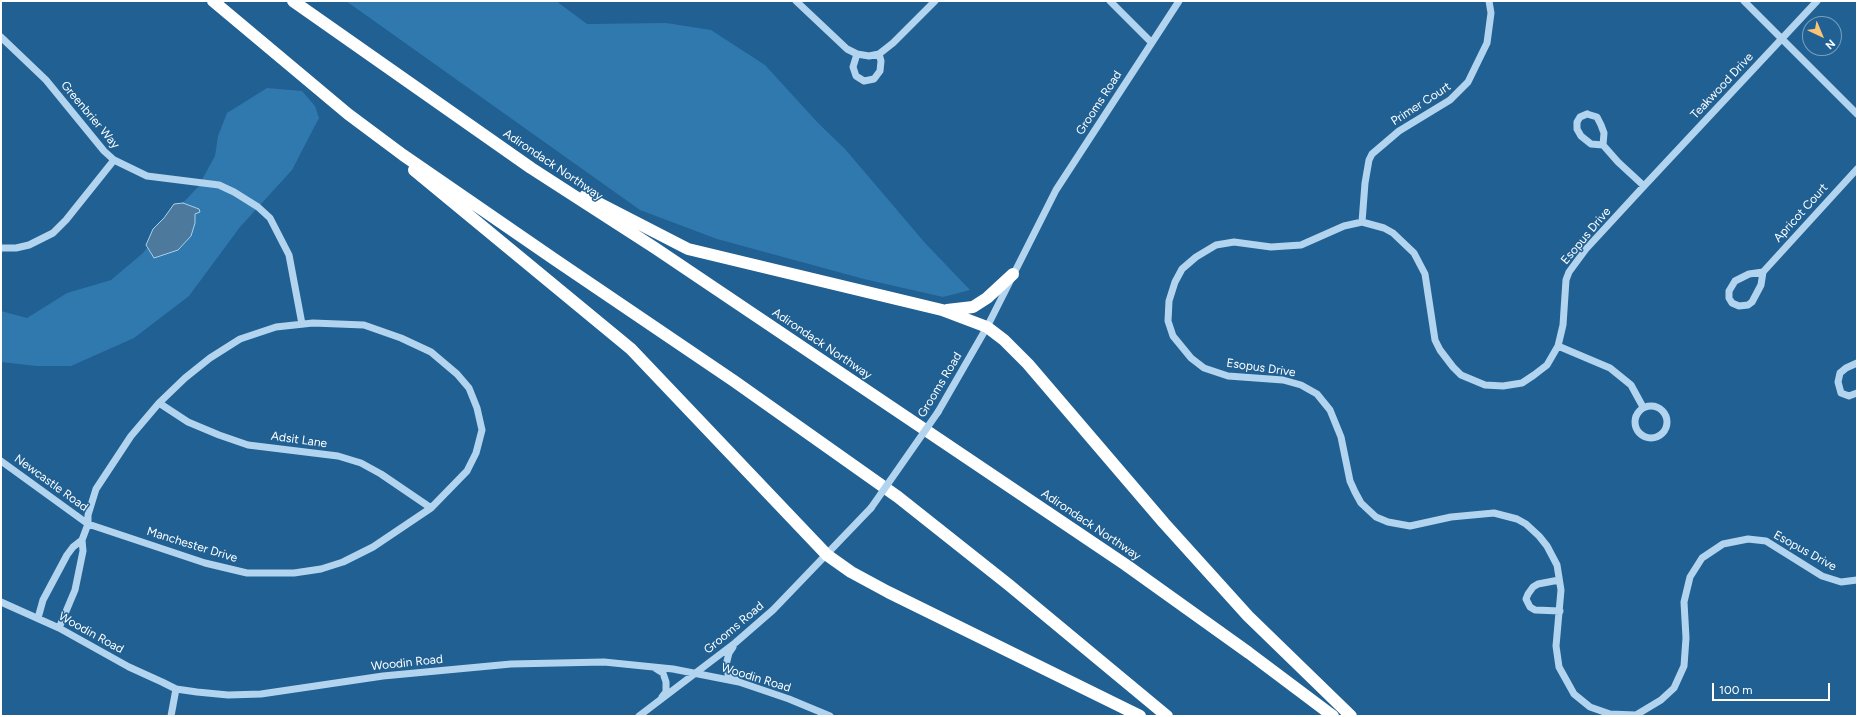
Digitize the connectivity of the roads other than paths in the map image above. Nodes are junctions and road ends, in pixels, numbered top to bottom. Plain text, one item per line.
1 (213, 1) edge
2 (293, 1) edge
3 (796, 1) edge
4 (935, 1) edge
5 (1110, 1) edge
6 (1178, 1) edge
7 (1489, 1) edge
8 (1744, 1) edge
9 (1817, 1) edge
10 (1, 37) edge
11 (1781, 39) junction
12 (1151, 42) junction
13 (857, 54) junction
14 (879, 54) junction
15 (1857, 114) edge
16 (373, 133) junction
17 (1603, 145) junction
18 (114, 160) junction
19 (531, 168) junction
20 (1857, 170) edge
21 (1644, 186) junction
22 (1362, 222) junction
23 (1, 248) edge
24 (1763, 272) junction
25 (1013, 274) junction
26 (942, 310) junction
27 (302, 324) junction
28 (986, 328) junction
29 (1558, 346) junction
30 (1857, 363) edge
31 (1857, 393) edge
32 (159, 403) junction
33 (1643, 407) junction
34 (1, 461) edge
35 (431, 508) junction
36 (88, 524) junction
37 (82, 540) junction
38 (828, 555) junction
39 (1559, 580) junction
40 (1857, 580) edge
41 (1, 602) edge
42 (1560, 611) junction
43 (38, 618) junction
44 (59, 628) junction
45 (736, 643) junction
46 (653, 667) junction
47 (698, 673) junction
48 (739, 682) junction
49 (176, 689) junction
50 (660, 701) junction
51 (1637, 715) edge
52 (171, 716) edge
53 (639, 716) edge
54 (830, 716) edge
55 (1140, 716) edge
56 (1167, 716) edge
57 (1333, 716) edge
58 (1351, 716) edge

1 - 16 highway
2 - 19 highway, Adirondack Northway
3 - 13 street
4 - 14 street
5 - 12 street
6 - 12 street, Grooms Road
7 - 22 street, Primer Court
8 - 11 street
9 - 11 street, Teakwood Drive
10 - 18 street, Greenbrier Way
11 - 15 street
11 - 21 street, Teakwood Drive
12 - 25 street, Grooms Road
13 - 14 street
13 - 14 street
16 - 38 highway
16 - 56 highway
17 - 17 street
17 - 21 street
18 - 23 street
18 - 27 street, Greenbrier Way
19 - 26 highway
19 - 57 highway, Adirondack Northway
20 - 24 street, Apricot Court
21 - 29 street, Esopus Drive
22 - 29 street, Esopus Drive
22 - 39 street, Esopus Drive
24 - 24 street, Apricot Court
25 - 26 highway
25 - 28 street, Grooms Road
26 - 28 highway
27 - 32 street, Manchester Drive
27 - 35 street, Manchester Drive
28 - 38 street, Grooms Road, bridge
28 - 58 highway
29 - 33 street
30 - 31 street
32 - 35 street, Adsit Lane
32 - 36 street, Manchester Drive
33 - 33 street
34 - 36 street, Newcastle Road
35 - 36 street, Manchester Drive
36 - 37 street, Manchester Drive
37 - 43 street, Manchester Drive
37 - 44 street, Manchester Drive
38 - 45 street, Grooms Road
38 - 55 highway
39 - 42 street, Esopus Drive
39 - 42 street
40 - 51 street, Esopus Drive
41 - 43 street, Woodin Road
42 - 51 street, Esopus Drive
43 - 44 street, Woodin Road
44 - 49 street, Woodin Road
45 - 47 street, Grooms Road
45 - 48 street
46 - 47 street, Woodin Road
46 - 49 street, Woodin Road
46 - 50 street
47 - 48 street, Woodin Road
47 - 50 street, Grooms Road
48 - 54 street, Woodin Road
49 - 52 street
50 - 53 street, Grooms Road

